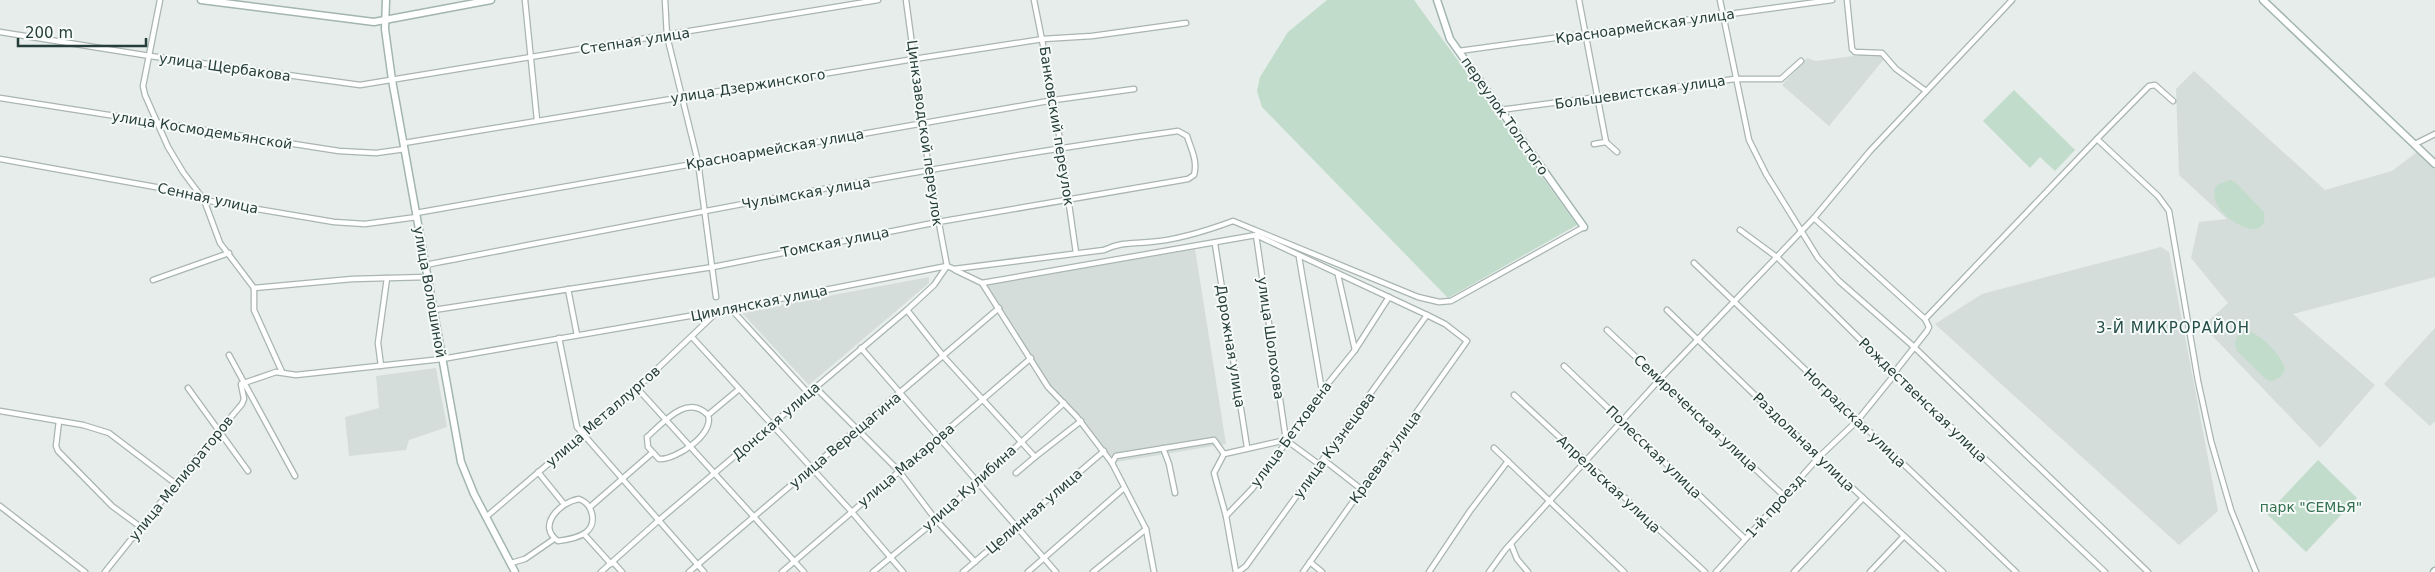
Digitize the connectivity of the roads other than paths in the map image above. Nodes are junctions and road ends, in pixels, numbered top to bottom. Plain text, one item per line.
1 (160, 0) edge
2 (201, 0) edge
3 (386, 0) edge
4 (491, 0) edge
5 (525, 0) edge
6 (666, 0) edge
7 (878, 0) edge
8 (906, 0) edge
9 (1034, 0) edge
10 (1437, 0) edge
11 (1579, 0) edge
12 (1720, 0) edge
13 (1832, 0) edge
14 (1847, 0) edge
15 (2004, 0) edge
16 (2012, 0) edge
17 (2263, 0) edge
18 (2008, 4) junction
19 (1722, 15) junction
20 (385, 20) junction
21 (1186, 23) dead end
22 (0, 32) edge
23 (1585, 33) junction
24 (667, 36) junction
25 (1043, 39) junction
26 (1459, 51) junction
27 (150, 56) junction
28 (530, 58) junction
29 (914, 59) junction
30 (1802, 61) dead end
31 (1735, 79) junction
32 (392, 80) junction
33 (1134, 89) dead end
34 (1926, 91) junction
35 (683, 96) junction
36 (0, 98) edge
37 (1597, 99) junction
38 (1054, 100) junction
39 (2173, 101) dead end
40 (1500, 110) junction
41 (537, 120) junction
42 (159, 123) junction
43 (923, 123) junction
44 (2435, 134) edge
45 (1187, 136) joint
46 (2097, 140) junction
47 (1606, 142) junction
48 (1594, 144) dead end
49 (2415, 144) junction
50 (404, 146) junction
51 (1061, 147) junction
52 (1617, 152) dead end
53 (0, 159) edge
54 (698, 162) junction
55 (2435, 164) edge
56 (929, 170) junction
57 (1069, 199) junction
58 (204, 200) junction
59 (706, 211) junction
60 (416, 215) junction
61 (1814, 218) junction
62 (938, 222) junction
63 (1584, 227) joint
64 (1740, 230) dead end
65 (1801, 230) junction
66 (1256, 236) junction
67 (1215, 244) junction
68 (229, 253) junction
69 (1076, 253) junction
70 (1298, 257) junction
71 (1778, 258) junction
72 (1694, 263) dead end
73 (425, 265) junction
74 (946, 266) junction
75 (713, 267) junction
76 (954, 269) junction
77 (1338, 275) junction
78 (427, 277) junction
79 (387, 278) junction
80 (153, 280) dead end
81 (982, 284) junction
82 (254, 288) junction
83 (568, 289) junction
84 (716, 297) dead end
85 (1389, 297) junction
86 (1734, 302) junction
87 (999, 308) junction
88 (731, 309) junction
89 (434, 310) junction
90 (907, 310) junction
91 (1667, 310) dead end
92 (718, 311) junction
93 (1427, 315) junction
94 (1925, 319) junction
95 (1607, 330) dead end
96 (577, 335) junction
97 (692, 337) junction
98 (559, 338) junction
99 (1698, 340) junction
100 (1913, 346) junction
101 (861, 348) junction
102 (1355, 350) junction
103 (229, 355) dead end
104 (944, 357) junction
105 (1030, 358) junction
106 (442, 359) junction
107 (381, 366) junction
108 (1564, 366) dead end
109 (282, 372) junction
110 (1894, 373) junction
111 (1659, 380) junction
112 (244, 382) junction
113 (815, 387) junction
114 (188, 388) dead end
115 (636, 388) junction
116 (738, 390) junction
117 (1322, 391) junction
118 (901, 393) junction
119 (809, 394) junction
120 (1514, 395) dead end
121 (983, 398) junction
122 (1064, 403) junction
123 (0, 411) edge
124 (708, 415) junction
125 (59, 421) junction
126 (667, 421) junction
127 (1081, 421) junction
128 (1622, 421) junction
129 (1857, 421) junction
130 (772, 425) junction
131 (857, 429) junction
132 (220, 430) junction
133 (583, 434) junction
134 (939, 437) junction
135 (1286, 440) junction
136 (1022, 441) junction
137 (690, 446) junction
138 (1247, 447) junction
139 (1163, 448) junction
140 (1494, 448) dead end
141 (1104, 451) junction
142 (652, 453) junction
143 (1224, 454) junction
144 (1035, 457) junction
145 (1819, 458) junction
146 (1324, 460) junction
147 (1508, 461) junction
148 (1584, 462) junction
149 (1112, 463) junction
150 (1320, 465) junction
151 (812, 468) junction
152 (898, 470) junction
153 (248, 471) dead end
154 (538, 472) junction
155 (716, 473) junction
156 (1016, 473) dead end
157 (295, 476) dead end
158 (621, 478) junction
159 (977, 481) junction
160 (176, 484) junction
161 (1124, 488) junction
162 (1361, 489) junction
163 (1175, 493) dead end
164 (1784, 496) junction
165 (1863, 498) junction
166 (1549, 501) junction
167 (564, 504) junction
168 (0, 506) edge
169 (590, 507) junction
170 (851, 511) junction
171 (755, 516) junction
172 (1226, 516) junction
173 (486, 517) junction
174 (658, 520) junction
175 (936, 520) junction
176 (1016, 526) junction
177 (142, 528) junction
178 (1146, 529) junction
179 (584, 534) junction
180 (1904, 536) junction
181 (554, 539) junction
182 (1745, 539) junction
183 (1511, 544) junction
184 (890, 557) junction
185 (1044, 558) junction
186 (795, 561) junction
187 (975, 562) junction
188 (1310, 562) junction
189 (511, 563) junction
190 (612, 563) junction
191 (698, 565) junction
192 (85, 572) edge
193 (105, 572) edge
194 (515, 572) edge
195 (601, 572) edge
196 (622, 572) edge
197 (690, 572) edge
198 (704, 572) edge
199 (782, 572) edge
200 (804, 572) edge
201 (873, 572) edge
202 (903, 572) edge
203 (964, 572) edge
204 (1028, 572) edge
205 (1056, 572) edge
206 (1094, 572) edge
207 (1154, 572) edge
208 (1237, 572) edge
209 (1303, 572) edge
210 (1322, 572) edge
211 (1429, 572) edge
212 (1489, 572) edge
213 (1528, 572) edge
214 (1624, 572) edge
215 (1705, 572) edge
216 (1716, 572) edge
217 (1794, 572) edge
218 (1870, 572) edge
219 (1943, 572) edge
220 (2016, 572) edge
221 (2105, 572) edge
222 (2148, 572) edge
223 (2256, 572) edge

1 - 27 street
2 - 20 street
3 - 20 street, улица Волошиной
4 - 20 street
5 - 28 street
6 - 24 street
7 - 24 street, Степная улица
8 - 29 street, Цинкзаводской переулок
9 - 25 street, Банковский переулок
10 - 26 street, переулок Толстого
11 - 23 street
12 - 19 street
13 - 19 street, Красноармейская улица
14 - 34 street
15 - 18 street
16 - 18 street
17 - 49 street
18 - 34 street
19 - 23 street, Красноармейская улица
19 - 31 street
20 - 32 street, улица Волошиной
21 - 25 street, улица Дзержинского
22 - 27 street, улица Щербакова
23 - 26 street, Красноармейская улица
23 - 37 street
24 - 28 street, Степная улица
24 - 35 street
25 - 29 street, улица Дзержинского
25 - 38 street, Банковский переулок
26 - 40 street, переулок Толстого
27 - 32 street, улица Щербакова
27 - 42 street
28 - 32 street, Степная улица
28 - 41 street
29 - 35 street, улица Дзержинского
29 - 43 street, Цинкзаводской переулок
30 - 31 street, Большевистская улица
31 - 37 street, Большевистская улица
31 - 65 street
32 - 50 street, улица Волошиной
33 - 38 street, Красноармейская улица
34 - 61 street
35 - 41 street, улица Дзержинского
35 - 54 street
36 - 42 street, улица Космодемьянской
37 - 40 street, Большевистская улица
37 - 47 street
38 - 43 street, Красноармейская улица
38 - 51 street, Банковский переулок
39 - 46 street
40 - 63 street, переулок Толстого
41 - 50 street, улица Дзержинского
42 - 50 street, улица Космодемьянской
42 - 58 street
43 - 54 street, Красноармейская улица
43 - 56 street, Цинкзаводской переулок
44 - 49 street
45 - 51 street, Чулымская улица
45 - 57 street, Томская улица
46 - 94 street
46 - 223 street
47 - 48 street
47 - 52 street
49 - 55 street
50 - 60 street, улица Волошиной
51 - 56 street, Чулымская улица
51 - 57 street, Банковский переулок
53 - 58 street, Сенная улица
54 - 59 street
54 - 60 street, Красноармейская улица
56 - 59 street, Чулымская улица
56 - 62 street, Цинкзаводской переулок
57 - 62 street, Томская улица
57 - 69 street, Банковский переулок
58 - 60 street, Сенная улица
58 - 68 street
59 - 73 street, Чулымская улица
59 - 75 street
60 - 73 street, улица Волошиной
61 - 65 street
61 - 94 street
62 - 74 street, Цинкзаводской переулок
62 - 75 street, Томская улица
63 - 69 street
64 - 71 street, Рождественская улица
65 - 71 street
65 - 100 street
66 - 67 street
66 - 70 street
66 - 135 street, улица Шолохова
67 - 81 street
67 - 138 street, Дорожная улица
68 - 80 street
68 - 82 street
69 - 76 street
70 - 77 street
70 - 117 street
71 - 86 street
71 - 110 street, Рождественская улица
72 - 86 street, Ноградская улица
73 - 78 street, улица Волошиной
74 - 76 street
74 - 88 street, Цимлянская улица
74 - 90 street, Донская улица
75 - 83 street, Томская улица
75 - 84 street
76 - 81 street
77 - 85 street
77 - 102 street
78 - 79 street
78 - 89 street, улица Волошиной
79 - 82 street
79 - 107 street
81 - 87 street
82 - 109 street
83 - 89 street, Томская улица
83 - 96 street
85 - 93 street
85 - 102 street, улица Бетховена
86 - 99 street
86 - 129 street, Ноградская улица
87 - 104 street, улица Верещагина
87 - 105 street
88 - 92 street, Цимлянская улица
88 - 119 street
89 - 106 street, улица Волошиной
90 - 101 street, Донская улица
90 - 104 street
91 - 99 street, Раздольная улица
92 - 96 street, Цимлянская улица
92 - 97 street, улица Металлургов
93 - 146 street, улица Кузнецова
93 - 162 street, Краевая улица
94 - 100 street, 1-й проезд
95 - 111 street, Семиреченская улица
96 - 98 street, Цимлянская улица
97 - 115 street, улица Металлургов
97 - 116 street
98 - 106 street, Цимлянская улица
98 - 133 street
99 - 111 street
99 - 145 street, Раздольная улица
100 - 110 street, 1-й проезд
100 - 222 street
101 - 113 street, Донская улица
101 - 118 street
102 - 117 street, улица Бетховена
103 - 112 street
104 - 118 street, улица Верещагина
104 - 121 street
105 - 121 street, улица Макарова
105 - 122 street
106 - 107 street, Цимлянская улица
106 - 173 street, улица Волошиной
107 - 109 street, Цимлянская улица
108 - 128 street, Полесская улица
109 - 112 street, Цимлянская улица
110 - 129 street, 1-й проезд
110 - 221 street, Рождественская улица
111 - 128 street
111 - 164 street, Семиреченская улица
112 - 132 street, улица Мелиораторов
112 - 157 street
113 - 119 street, Донская улица
113 - 131 street
114 - 132 street
115 - 126 street
115 - 133 street, улица Металлургов
116 - 124 street
116 - 130 street
117 - 135 street, улица Бетховена
118 - 131 street, улица Верещагина
118 - 134 street
119 - 130 street, Донская улица
120 - 148 street, Апрельская улица
121 - 134 street, улица Макарова
121 - 136 street
122 - 127 street
122 - 136 street, улица Кулибина
123 - 125 street
124 - 126 street
124 - 137 street
125 - 160 street
125 - 177 street
126 - 137 street
126 - 142 street
127 - 141 street
127 - 144 street
128 - 148 street
128 - 182 street, Полесская улица
129 - 145 street, 1-й проезд
129 - 220 street, Ноградская улица
130 - 151 street
130 - 155 street, Донская улица
131 - 151 street, улица Верещагина
131 - 152 street
132 - 153 street
132 - 160 street, улица Мелиораторов
133 - 154 street, улица Металлургов
133 - 158 street
134 - 152 street, улица Макарова
134 - 159 street
135 - 138 street
135 - 150 street
135 - 172 street, улица Бетховена
136 - 144 street
136 - 159 street, улица Кулибина
137 - 142 street
137 - 155 street
138 - 143 street
139 - 143 street
139 - 149 street
139 - 163 street
140 - 147 street
141 - 149 street
141 - 176 street, Целинная улица
142 - 158 street
143 - 172 street
144 - 156 street
145 - 164 street, 1-й проезд
145 - 165 street, Раздольная улица
146 - 150 street, улица Кузнецова
146 - 162 street
147 - 166 street
147 - 211 street
148 - 166 street
148 - 215 street, Апрельская улица
149 - 161 street
150 - 208 street, улица Кузнецова
151 - 170 street
151 - 171 street, улица Верещагина
152 - 170 street, улица Макарова
152 - 175 street
154 - 167 street
154 - 173 street, улица Металлургов
155 - 171 street
155 - 174 street, Донская улица
158 - 169 street
158 - 174 street
159 - 175 street, улица Кулибина
159 - 176 street
160 - 177 street, улица Мелиораторов
161 - 178 street
161 - 185 street
162 - 188 street, Краевая улица
164 - 182 street, 1-й проезд
165 - 180 street, Раздольная улица
165 - 217 street
166 - 183 street
166 - 214 street
167 - 169 street
167 - 181 street
168 - 192 street
169 - 179 street
170 - 184 street
170 - 186 street, улица Макарова
171 - 186 street
171 - 191 street, улица Верещагина
172 - 208 street
173 - 189 street, улица Волошиной
174 - 190 street, Донская улица
174 - 191 street
175 - 184 street, улица Кулибина
175 - 187 street
176 - 185 street
176 - 187 street, Целинная улица
177 - 193 street, улица Мелиораторов
178 - 206 street
178 - 207 street
179 - 181 street
179 - 190 street
180 - 218 street
180 - 219 street, Раздольная улица
181 - 189 street
182 - 216 street, 1-й проезд
183 - 212 street
183 - 213 street
184 - 201 street, улица Кулибина
184 - 202 street
185 - 204 street
185 - 205 street
186 - 199 street, улица Макарова
186 - 200 street
187 - 203 street, Целинная улица
188 - 209 street, Краевая улица
188 - 210 street
189 - 194 street, улица Волошиной
190 - 195 street, Донская улица
190 - 196 street
191 - 197 street, улица Верещагина
191 - 198 street

